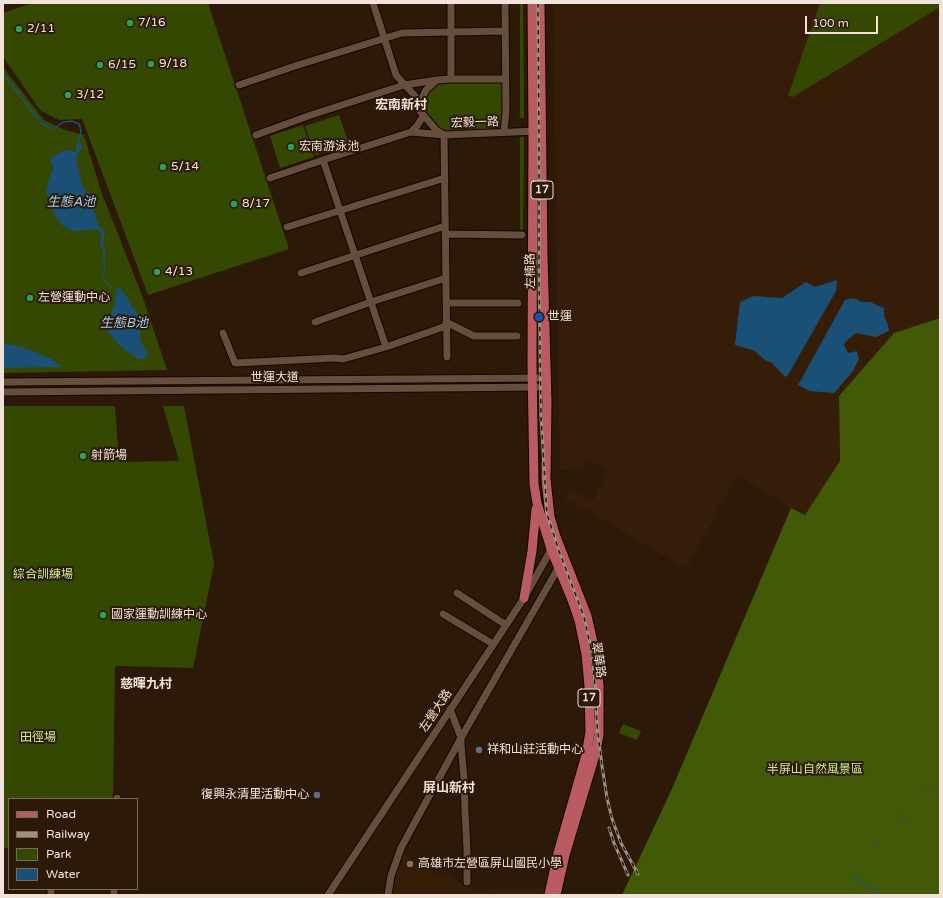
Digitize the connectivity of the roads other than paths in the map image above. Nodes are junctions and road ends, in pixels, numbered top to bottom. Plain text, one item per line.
1 (373, 3) edge
2 (451, 3) edge
3 (505, 3) edge
4 (532, 3) edge
5 (540, 3) edge
6 (505, 31) junction
7 (451, 32) junction
8 (384, 39) junction
9 (452, 79) junction
10 (505, 79) junction
11 (437, 80) junction
12 (239, 85) dead end
13 (404, 85) junction
14 (419, 104) junction
15 (423, 116) junction
16 (537, 131) junction
17 (411, 132) junction
18 (504, 132) junction
19 (256, 135) dead end
20 (444, 135) junction
21 (323, 160) junction
22 (270, 178) dead end
23 (444, 178) junction
24 (340, 211) junction
25 (445, 226) junction
26 (287, 227) dead end
27 (445, 234) junction
28 (522, 235) dead end
29 (355, 255) junction
30 (301, 273) dead end
31 (446, 278) junction
32 (371, 302) junction
33 (446, 303) junction
34 (518, 303) dead end
35 (315, 322) dead end
36 (446, 324) junction
37 (223, 333) dead end
38 (516, 336) dead end
39 (386, 347) junction
40 (446, 357) dead end
41 (3, 382) edge
42 (533, 382) junction
43 (546, 382) junction
44 (3, 392) edge
45 (537, 503) junction
46 (556, 537) junction
47 (551, 550) junction
48 (564, 557) junction
49 (559, 567) junction
50 (457, 593) dead end
51 (524, 598) junction
52 (443, 614) dead end
53 (506, 625) junction
54 (494, 644) junction
55 (450, 710) junction
56 (461, 738) junction
57 (467, 882) dead end
58 (328, 895) edge
59 (388, 895) edge
60 (549, 895) edge
61 (556, 895) edge

1 - 8 street, 宏毅一路
2 - 7 street
3 - 6 street
4 - 16 main road, 左楠路 / 17
5 - 16 main road, 左楠路 / 17
6 - 7 street
6 - 10 street
7 - 8 street
7 - 9 street
8 - 12 street
8 - 13 street, 宏毅一路
9 - 10 street
9 - 11 street
10 - 18 street
11 - 13 street
11 - 14 street
13 - 14 street, 宏毅一路
13 - 19 street
14 - 15 street, 宏毅一路
15 - 17 street
15 - 20 street, 宏毅一路
16 - 18 street, 宏毅一路
16 - 42 main road, 左楠路 / 17
16 - 43 main road, 左楠路 / 17
17 - 20 street
17 - 21 street
18 - 20 street, 宏毅一路
20 - 23 street
21 - 22 street
21 - 24 street
23 - 24 street
23 - 25 street
24 - 26 street
24 - 29 street
25 - 27 street
25 - 29 street
27 - 28 street
27 - 31 street
29 - 30 street
29 - 32 street
31 - 32 street
31 - 33 street
32 - 35 street
32 - 39 street
33 - 34 street
33 - 36 street
36 - 38 street
36 - 39 street
36 - 40 street
37 - 39 street
41 - 42 street, 世運大道
42 - 43 street, 世運大道
42 - 44 street, 世運大道
42 - 45 main road, 左楠路 / 17
43 - 46 main road, 左楠路 / 17
45 - 47 main road, 翠華路 / 17
45 - 51 main road
46 - 47 street, 左營大路
46 - 48 main road, 翠華路 / 17
47 - 49 main road, 翠華路 / 17
47 - 51 street, 左營大路
48 - 49 street
48 - 61 main road, 翠華路 / 17
49 - 56 street
49 - 60 main road, 翠華路 / 17
50 - 53 street
51 - 53 street, 左營大路
52 - 54 street
53 - 54 street, 左營大路
54 - 55 street, 左營大路
55 - 56 street
55 - 58 street, 左營大路
56 - 57 street
56 - 59 street

